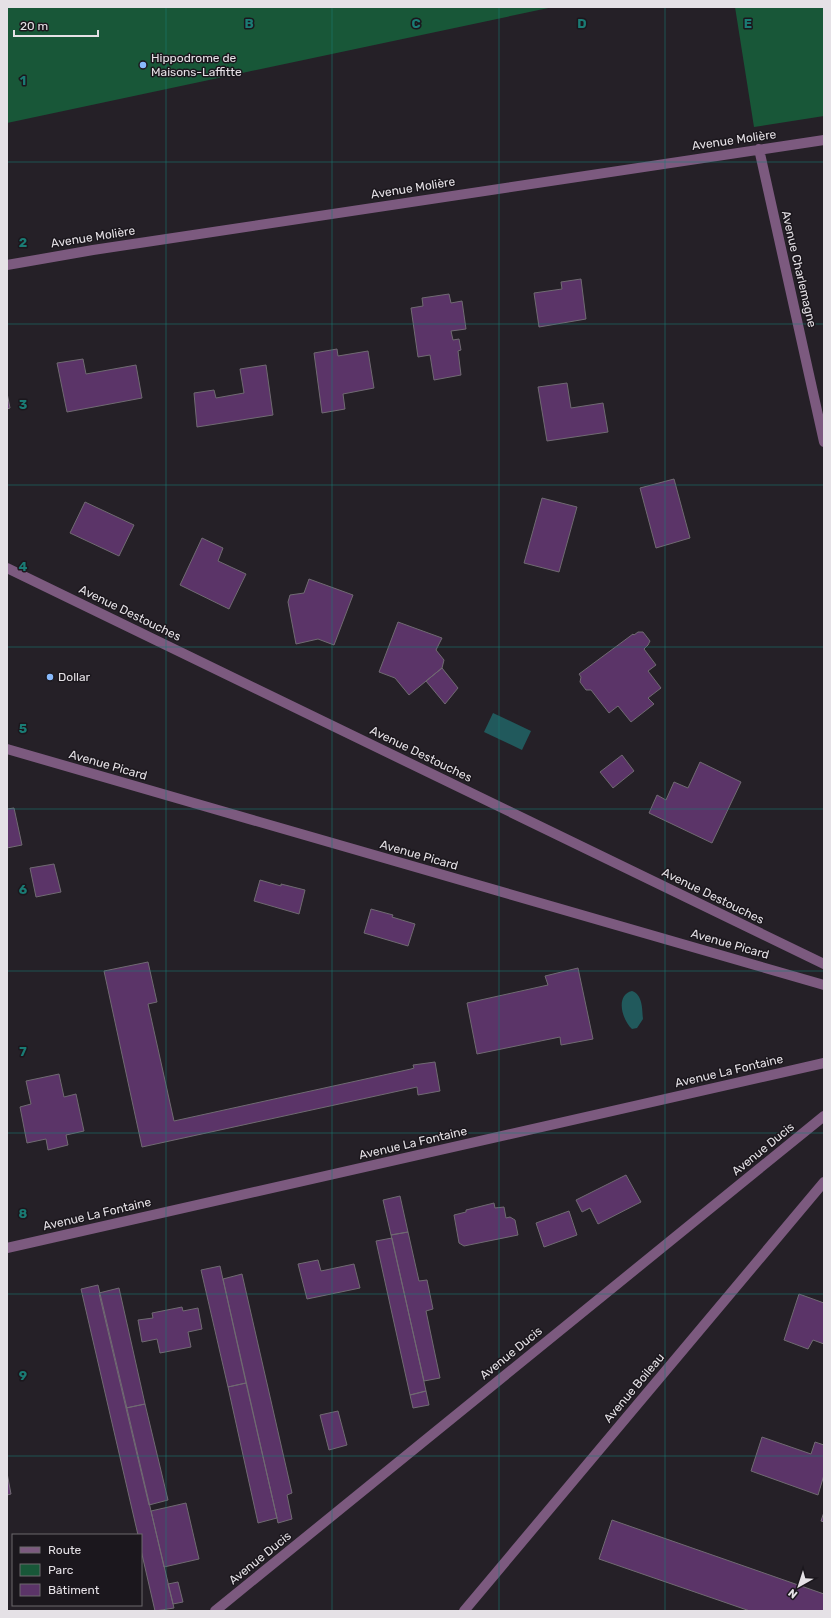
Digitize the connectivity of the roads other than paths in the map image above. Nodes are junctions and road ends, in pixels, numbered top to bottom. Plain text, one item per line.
1 (824, 140) edge
2 (759, 149) junction
3 (7, 265) edge
4 (824, 442) edge
5 (7, 568) edge
6 (7, 749) edge
7 (824, 964) edge
8 (824, 985) edge
9 (824, 1063) edge
10 (824, 1116) edge
11 (824, 1182) edge
12 (7, 1248) edge
13 (215, 1611) edge
14 (464, 1611) edge

1 - 2 street, Avenue Molière
2 - 3 street, Avenue Molière
2 - 4 street, Avenue Charlemagne
5 - 7 street, Avenue Destouches
6 - 8 street, Avenue Picard
9 - 12 street, Avenue La Fontaine
10 - 13 street, Avenue Ducis
11 - 14 street, Avenue Boileau

